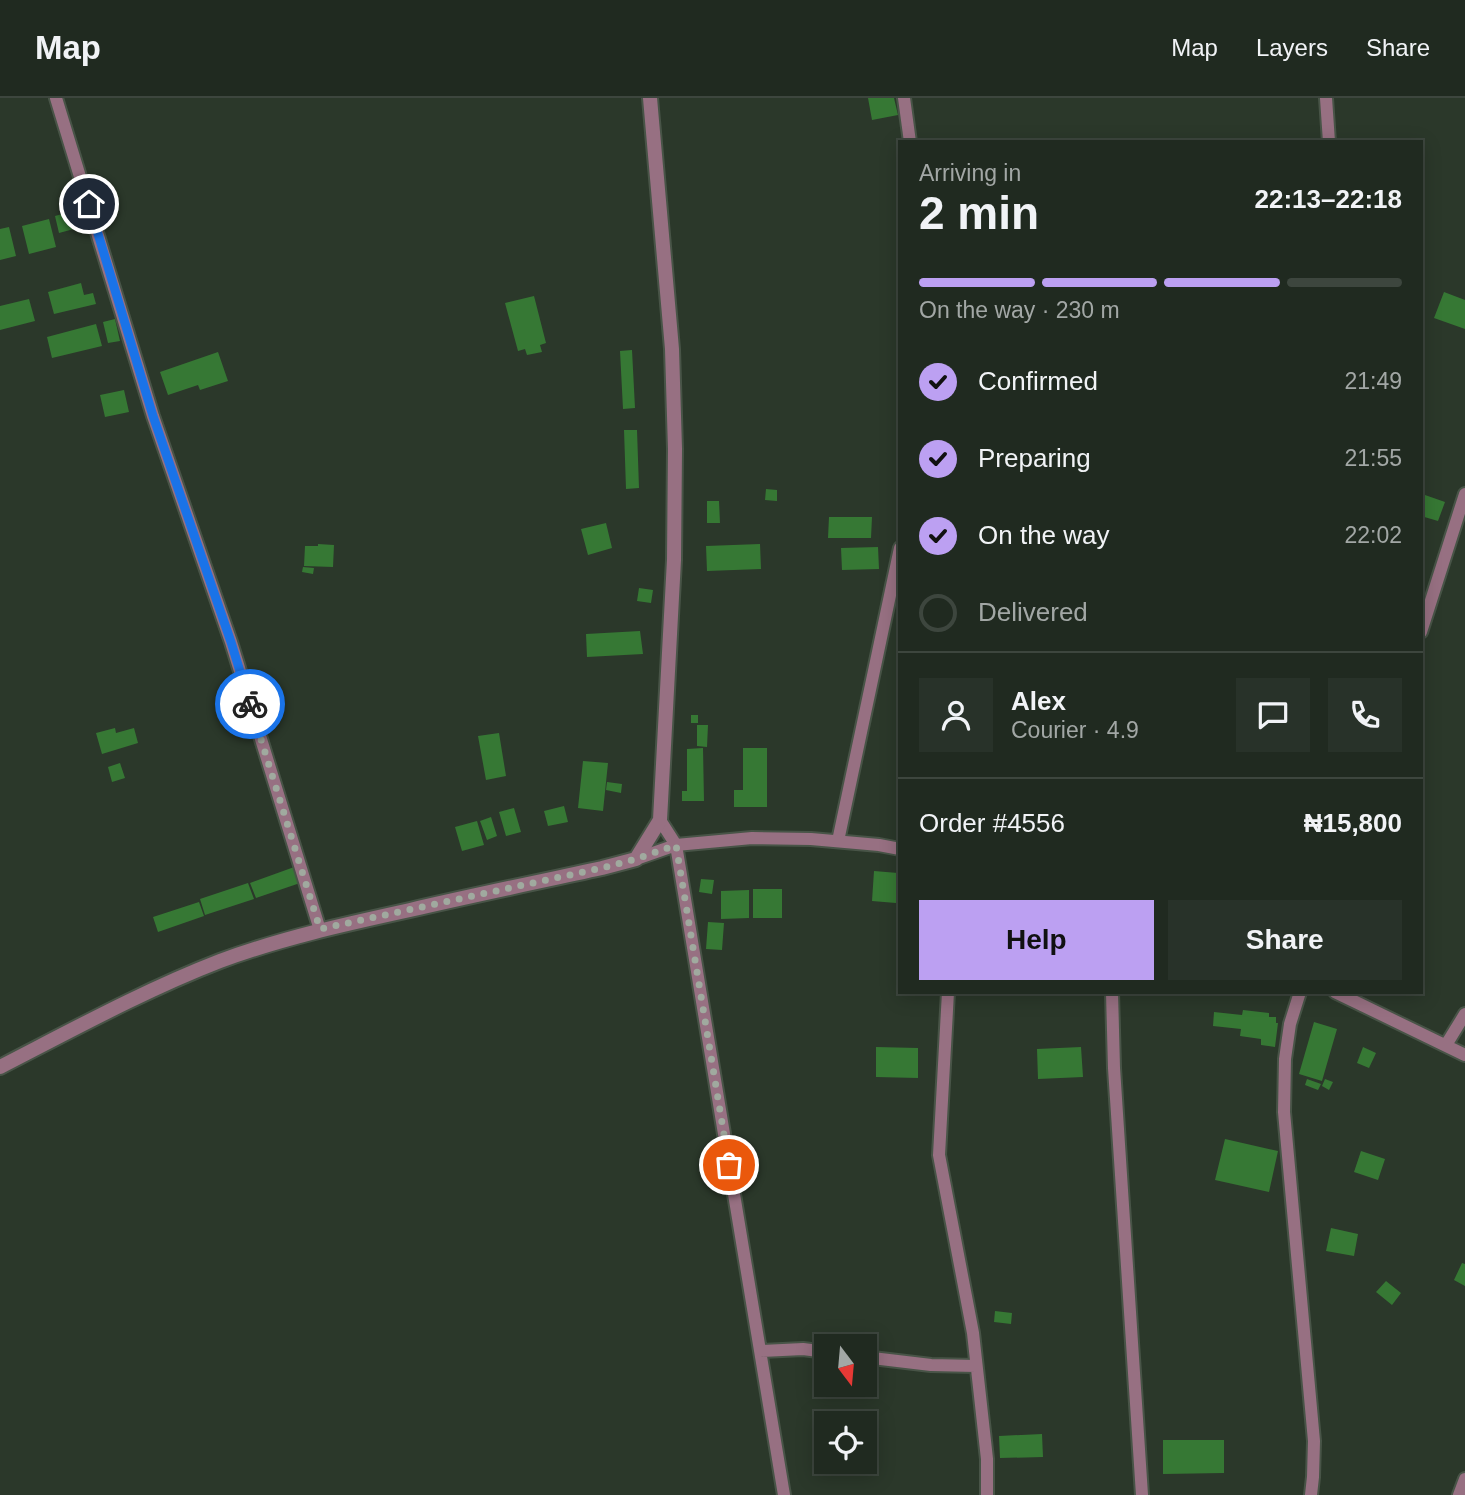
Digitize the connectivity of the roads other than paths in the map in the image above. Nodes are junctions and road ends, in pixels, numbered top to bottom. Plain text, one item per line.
1 (56, 98) edge
2 (650, 98) edge
3 (904, 98) edge
4 (1326, 98) edge
5 (910, 140) edge
6 (1329, 140) edge
7 (1465, 494) edge
8 (898, 557) edge
9 (1423, 626) edge
10 (660, 820) junction
11 (838, 841) junction
12 (676, 845) junction
13 (898, 849) edge
14 (636, 859) junction
15 (320, 929) junction
16 (948, 994) edge
17 (1112, 994) edge
18 (1299, 994) edge
19 (1339, 994) edge
20 (1465, 1014) edge
21 (1446, 1045) junction
22 (1465, 1055) edge
23 (0, 1067) edge
24 (814, 1350) edge
25 (760, 1351) junction
26 (877, 1359) edge
27 (976, 1366) junction
28 (1465, 1479) edge
29 (784, 1495) edge
30 (987, 1495) edge
31 (1142, 1495) edge
32 (1311, 1495) edge
33 (1459, 1495) edge

1 - 15 street
2 - 10 street
3 - 5 street
4 - 6 street
7 - 9 street
8 - 11 street
10 - 12 street
10 - 14 street
11 - 12 street
11 - 13 street
12 - 14 street
12 - 25 street
14 - 15 street
15 - 23 street
16 - 27 street
17 - 31 street
18 - 32 street
19 - 21 street
20 - 21 street
21 - 22 street
24 - 25 street
25 - 29 street
26 - 27 street
27 - 30 street
28 - 33 street

